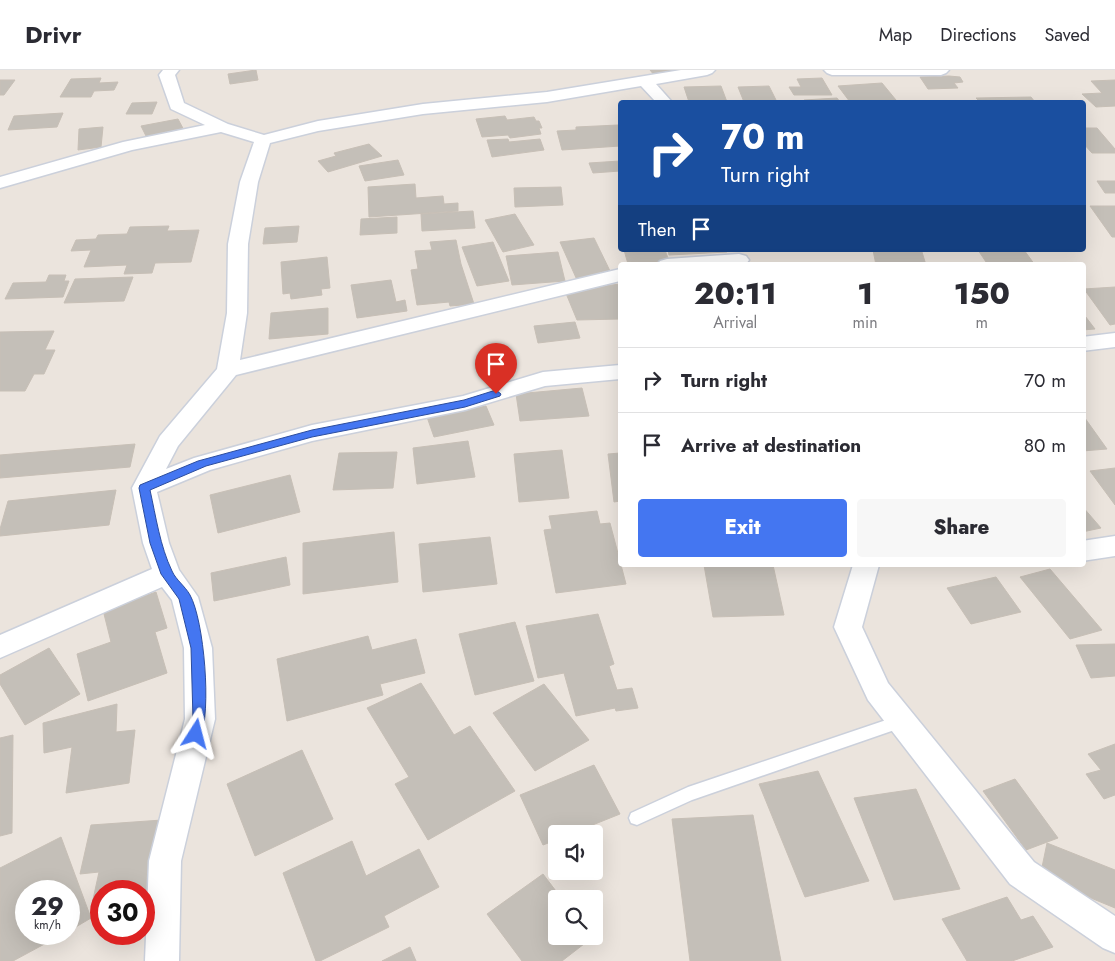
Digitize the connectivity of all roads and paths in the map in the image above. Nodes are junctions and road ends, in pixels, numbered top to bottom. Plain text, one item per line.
1 (171, 70) edge
2 (707, 70) edge
3 (832, 70) edge
4 (941, 70) edge
5 (645, 81) junction
6 (662, 100) edge
7 (222, 128) junction
8 (263, 140) junction
9 (0, 183) edge
10 (739, 258) edge
11 (698, 262) edge
12 (618, 275) edge
13 (1115, 340) edge
14 (1086, 344) edge
15 (228, 370) junction
16 (618, 372) edge
17 (144, 488) junction
18 (1115, 546) edge
19 (1086, 550) edge
20 (865, 567) edge
21 (167, 574) junction
22 (0, 647) edge
23 (901, 721) junction
24 (637, 818) dead end
25 (1115, 936) edge
26 (162, 961) edge

1 - 7 street
2 - 5 street
3 - 4 street
5 - 6 street
5 - 8 street
7 - 8 street
7 - 9 street
8 - 15 street
10 - 11 street
12 - 15 street
13 - 14 street
15 - 17 street
16 - 17 street
17 - 21 street
18 - 19 street
20 - 23 street
21 - 22 street
21 - 26 street
23 - 24 lane
23 - 25 street

